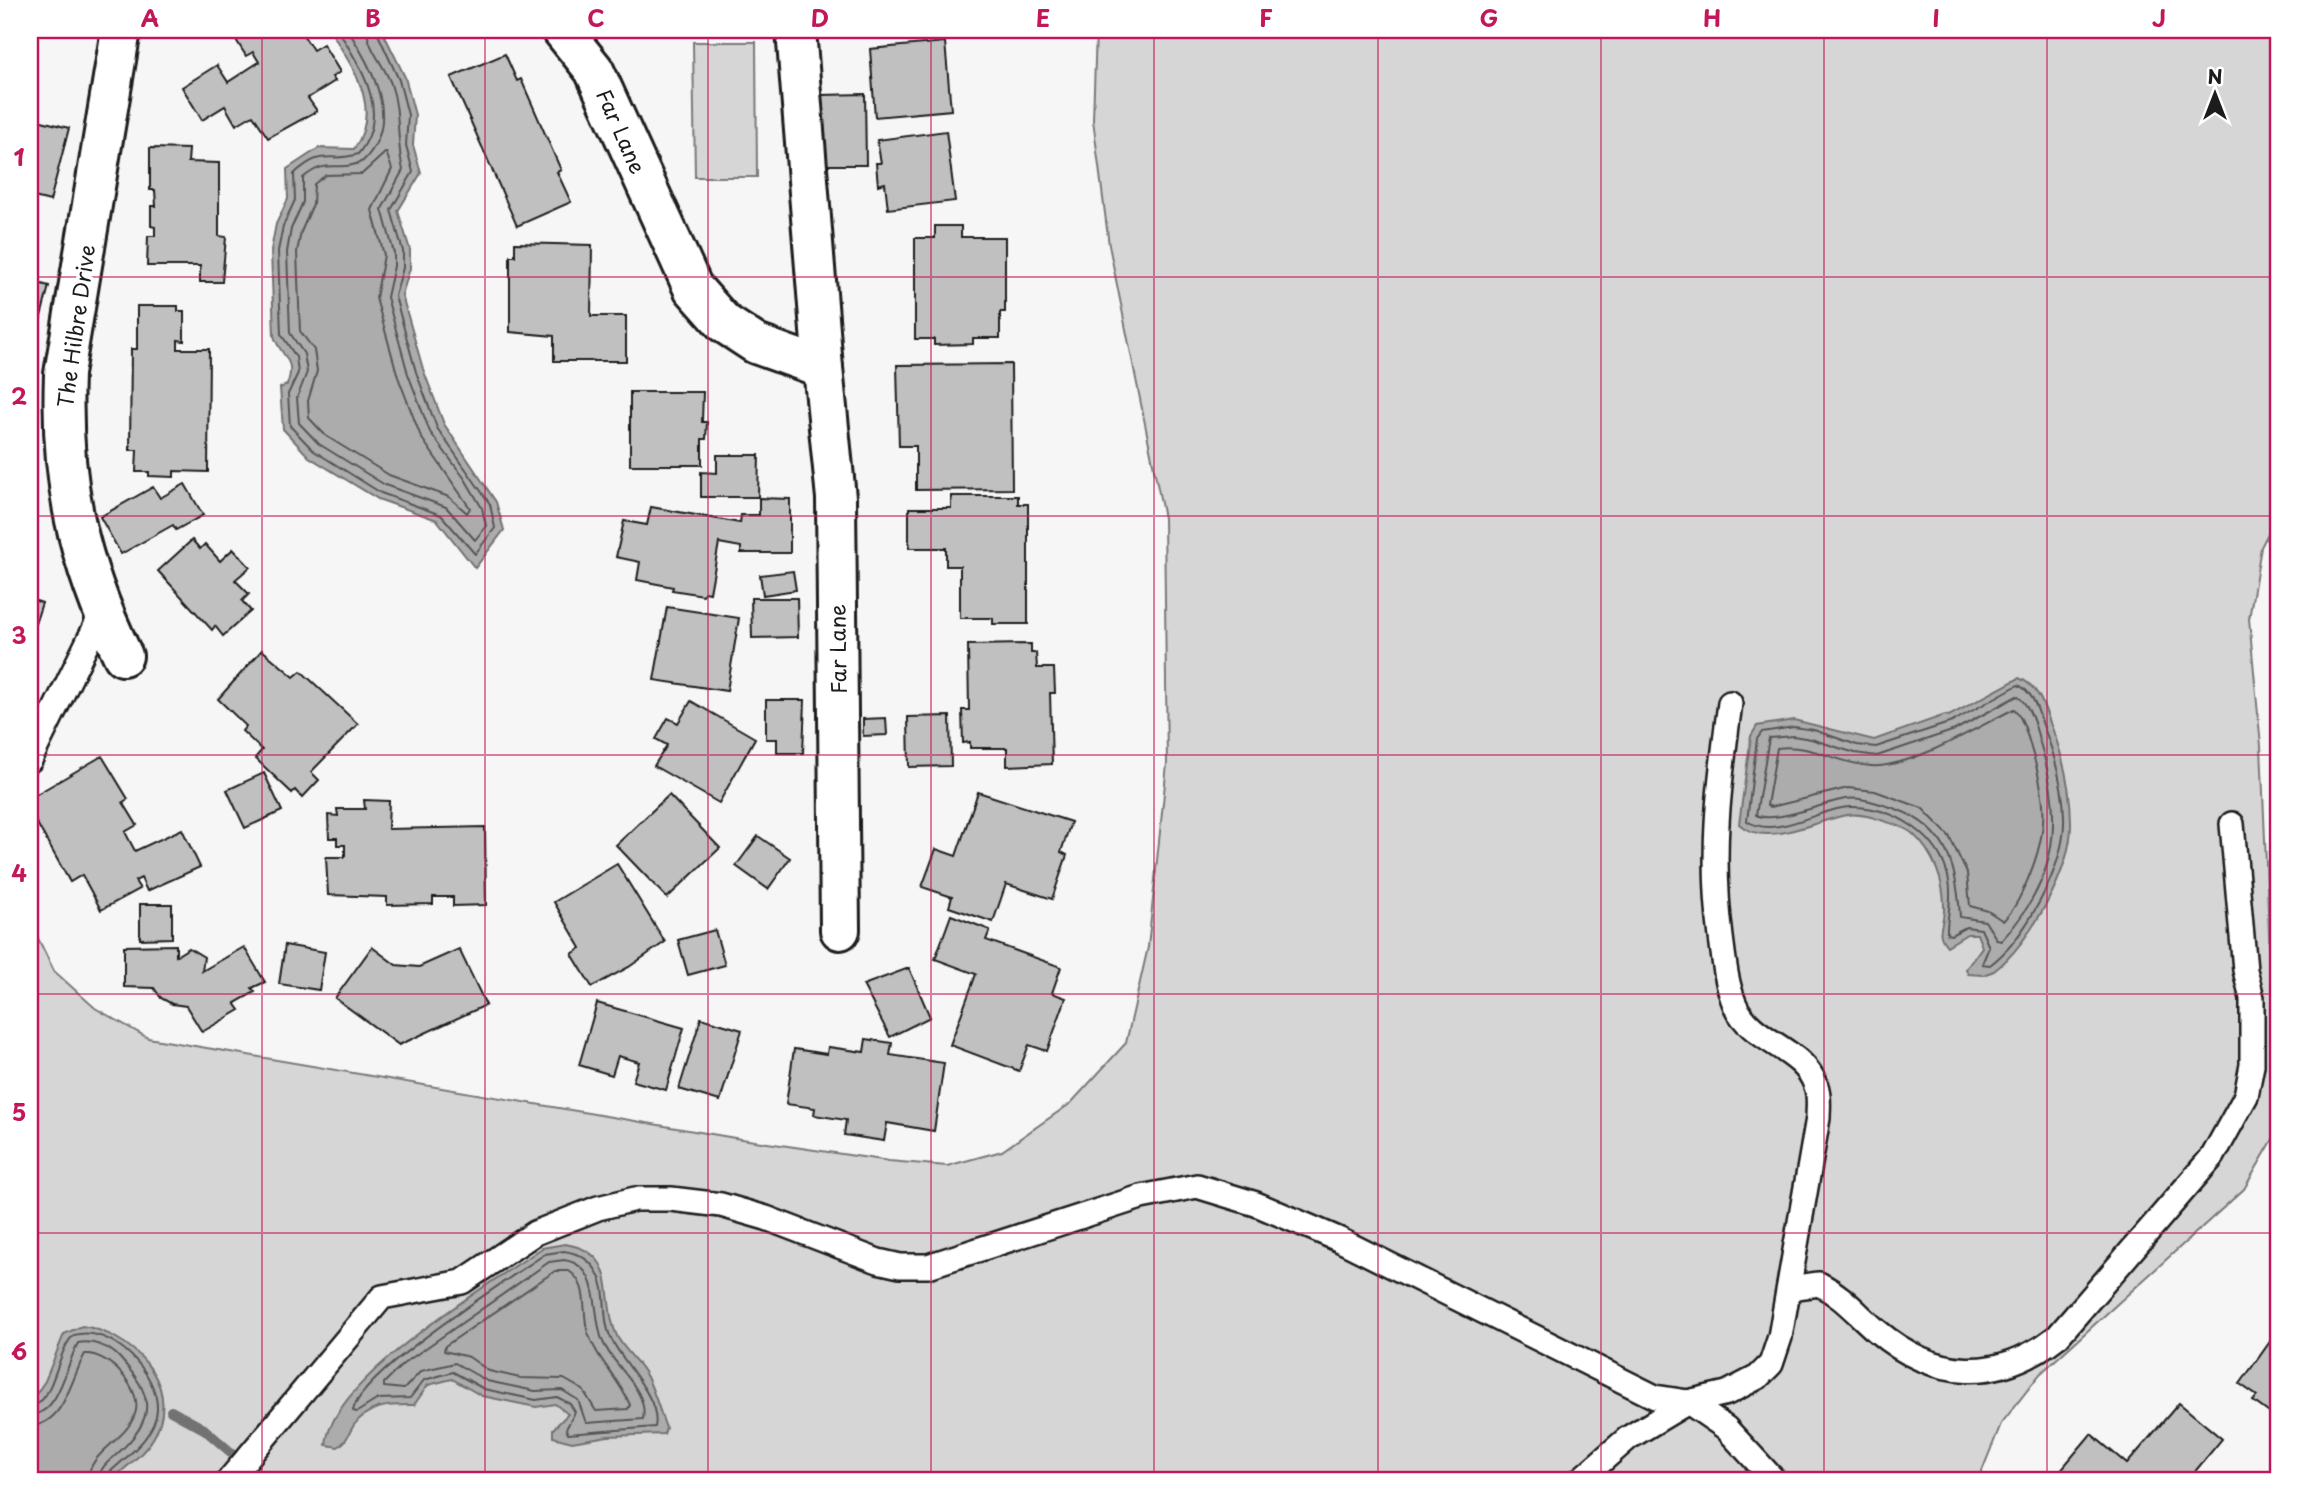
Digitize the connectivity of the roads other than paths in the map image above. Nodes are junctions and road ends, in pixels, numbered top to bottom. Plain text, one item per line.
1 (121, 30) edge
2 (562, 30) edge
3 (796, 30) edge
4 (823, 368) junction
5 (102, 613) junction
6 (123, 656) dead end
7 (1730, 703) dead end
8 (30, 760) edge
9 (2232, 824) dead end
10 (840, 930) dead end
11 (1789, 1288) junction
12 (1688, 1402) junction
13 (229, 1480) edge
14 (1580, 1480) edge
15 (1774, 1480) edge

1 - 5 street, The Hilbre Drive
2 - 4 street, Far Lane
3 - 4 street, Far Lane
4 - 10 street, Far Lane
5 - 6 street, The Hilbre Drive
5 - 8 lane
7 - 11 lane
9 - 11 lane
11 - 12 lane
12 - 13 lane
12 - 14 lane
12 - 15 lane

